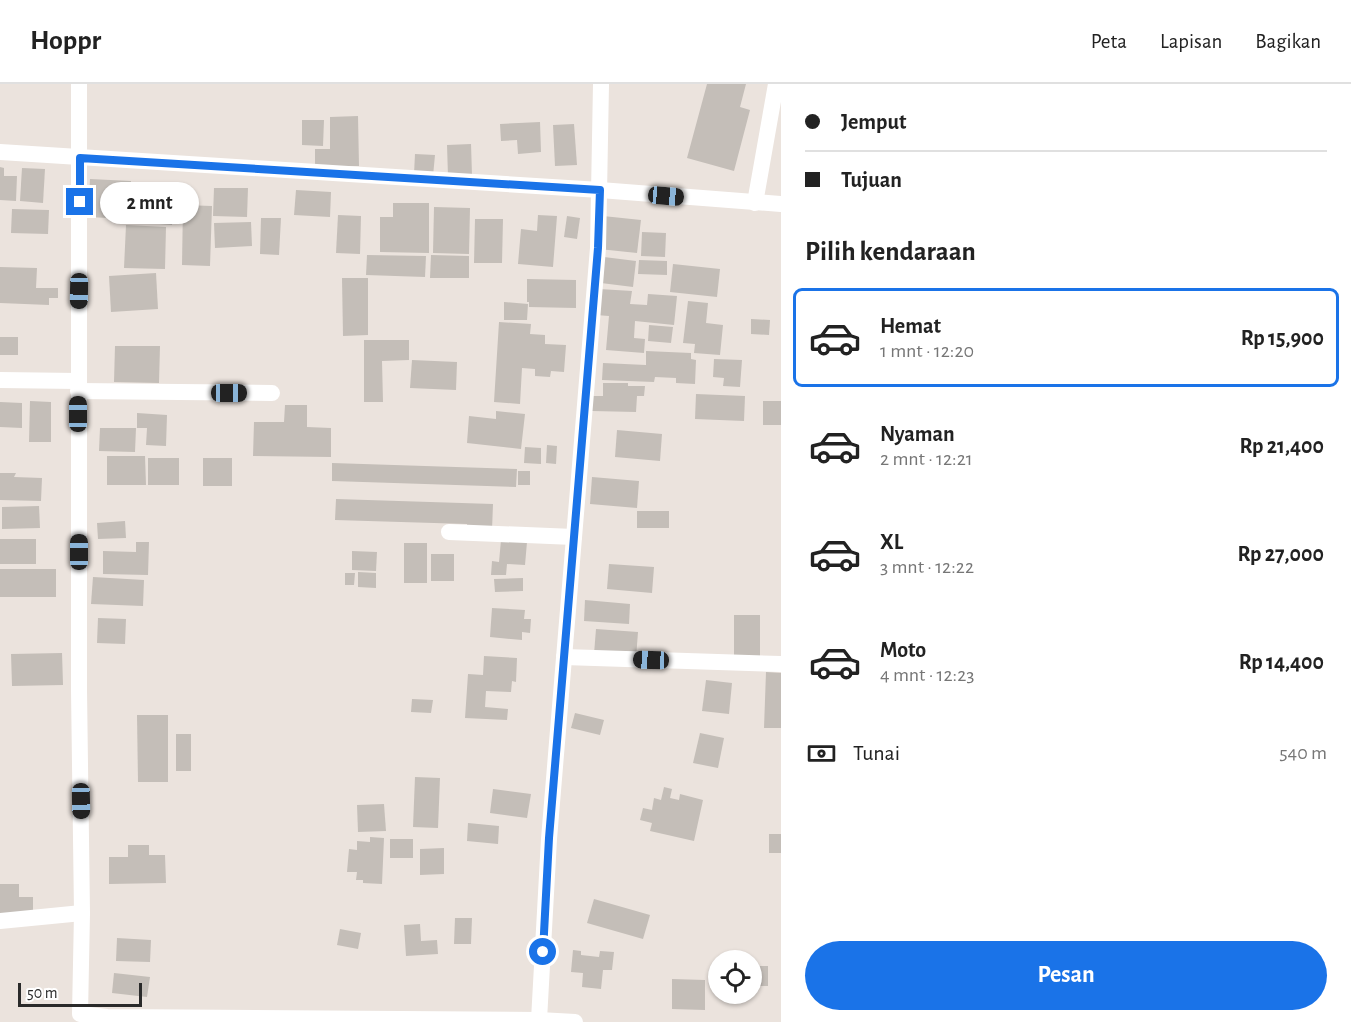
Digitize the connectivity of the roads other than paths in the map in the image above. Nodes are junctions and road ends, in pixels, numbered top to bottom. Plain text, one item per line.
1 (79, 84) edge
2 (601, 84) edge
3 (776, 84) edge
4 (0, 152) edge
5 (80, 158) junction
6 (600, 190) junction
7 (755, 203) junction
8 (781, 204) edge
9 (0, 380) edge
10 (78, 386) junction
11 (272, 393) dead end
12 (449, 532) dead end
13 (574, 537) junction
14 (564, 657) junction
15 (781, 664) edge
16 (82, 913) junction
17 (0, 921) edge
18 (107, 1019) edge
19 (539, 1020) junction
20 (575, 1022) edge

1 - 5 street
2 - 6 street
3 - 7 street
4 - 5 street
5 - 6 street
5 - 10 street
6 - 7 street
6 - 13 street
7 - 8 street
9 - 10 street
10 - 11 street
10 - 16 street
12 - 13 street
13 - 14 street
14 - 15 street
14 - 19 street
16 - 17 street
16 - 18 street
18 - 19 street
19 - 20 street

